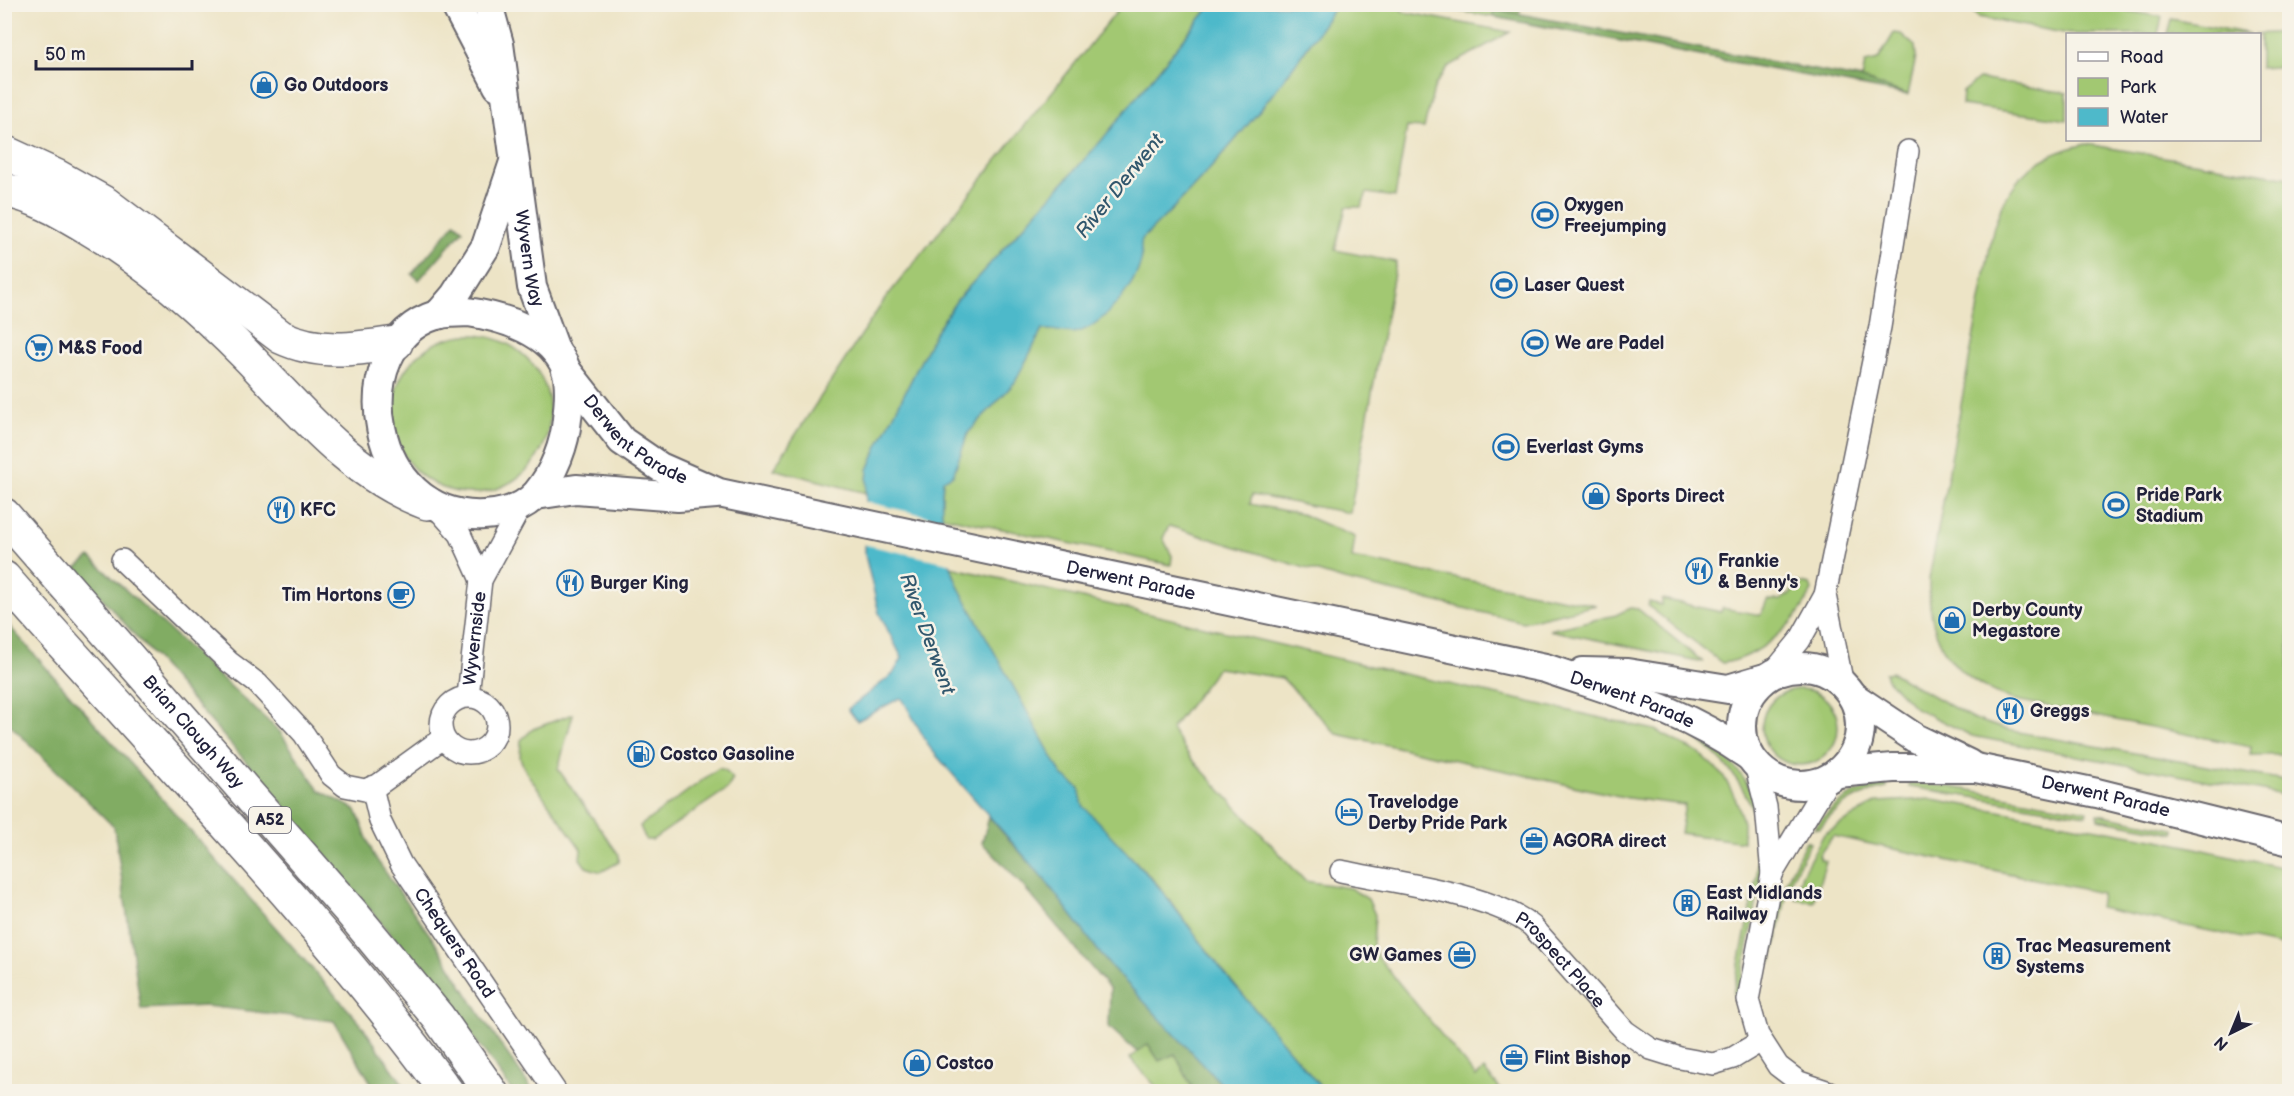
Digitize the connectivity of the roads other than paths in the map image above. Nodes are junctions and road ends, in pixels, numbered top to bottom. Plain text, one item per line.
1 (454, 4) edge
2 (488, 4) edge
3 (505, 99) junction
4 (1908, 151) dead end
5 (4, 152) edge
6 (514, 161) junction
7 (4, 190) edge
8 (438, 315) junction
9 (396, 343) junction
10 (561, 362) junction
11 (4, 488) edge
12 (725, 495) junction
13 (528, 500) junction
14 (432, 505) junction
15 (4, 514) edge
16 (122, 560) dead end
17 (4, 578) edge
18 (481, 580) junction
19 (1825, 595) junction
20 (76, 598) junction
21 (1545, 669) junction
22 (1769, 676) junction
23 (1848, 690) junction
24 (468, 696) junction
25 (443, 738) junction
26 (1752, 760) junction
27 (1976, 768) junction
28 (1833, 776) junction
29 (372, 787) junction
30 (2234, 826) junction
31 (2289, 828) edge
32 (2289, 841) edge
33 (1341, 871) dead end
34 (1772, 874) junction
35 (1761, 1041) junction
36 (447, 1092) edge
37 (491, 1092) edge
38 (556, 1092) edge
39 (1829, 1092) edge

1 - 3 street, Wyvern Way
2 - 3 street, Wyvern Way
3 - 6 street, Wyvern Way
4 - 19 street
5 - 9 highway
6 - 8 street, Wyvern Way
6 - 10 street, Wyvern Way
7 - 14 highway
8 - 9 street
8 - 10 street
9 - 14 street
10 - 12 street, Derwent Parade
10 - 13 street
11 - 20 highway
12 - 13 street, Derwent Parade
12 - 21 street, Derwent Parade
13 - 14 street
13 - 18 street, Wyvernside
14 - 18 street, Wyvernside
15 - 20 highway, Brian Clough Way / A52
16 - 29 street
17 - 36 highway, Brian Clough Way / A52
18 - 24 street, Wyvernside
19 - 22 street
19 - 23 street
20 - 37 highway, Brian Clough Way / A52
21 - 22 street, Derwent Parade
21 - 26 street, Derwent Parade
22 - 23 street
22 - 26 street
23 - 27 street, Derwent Parade
23 - 28 street
24 - 25 street
24 - 25 street
25 - 29 street
26 - 28 street
26 - 34 street
27 - 28 street, Derwent Parade
27 - 30 street, Derwent Parade
28 - 34 street
29 - 38 street, Chequers Road
30 - 31 street, Derwent Parade
30 - 32 street, Derwent Parade
33 - 35 street, Prospect Place
34 - 35 street
35 - 39 street

